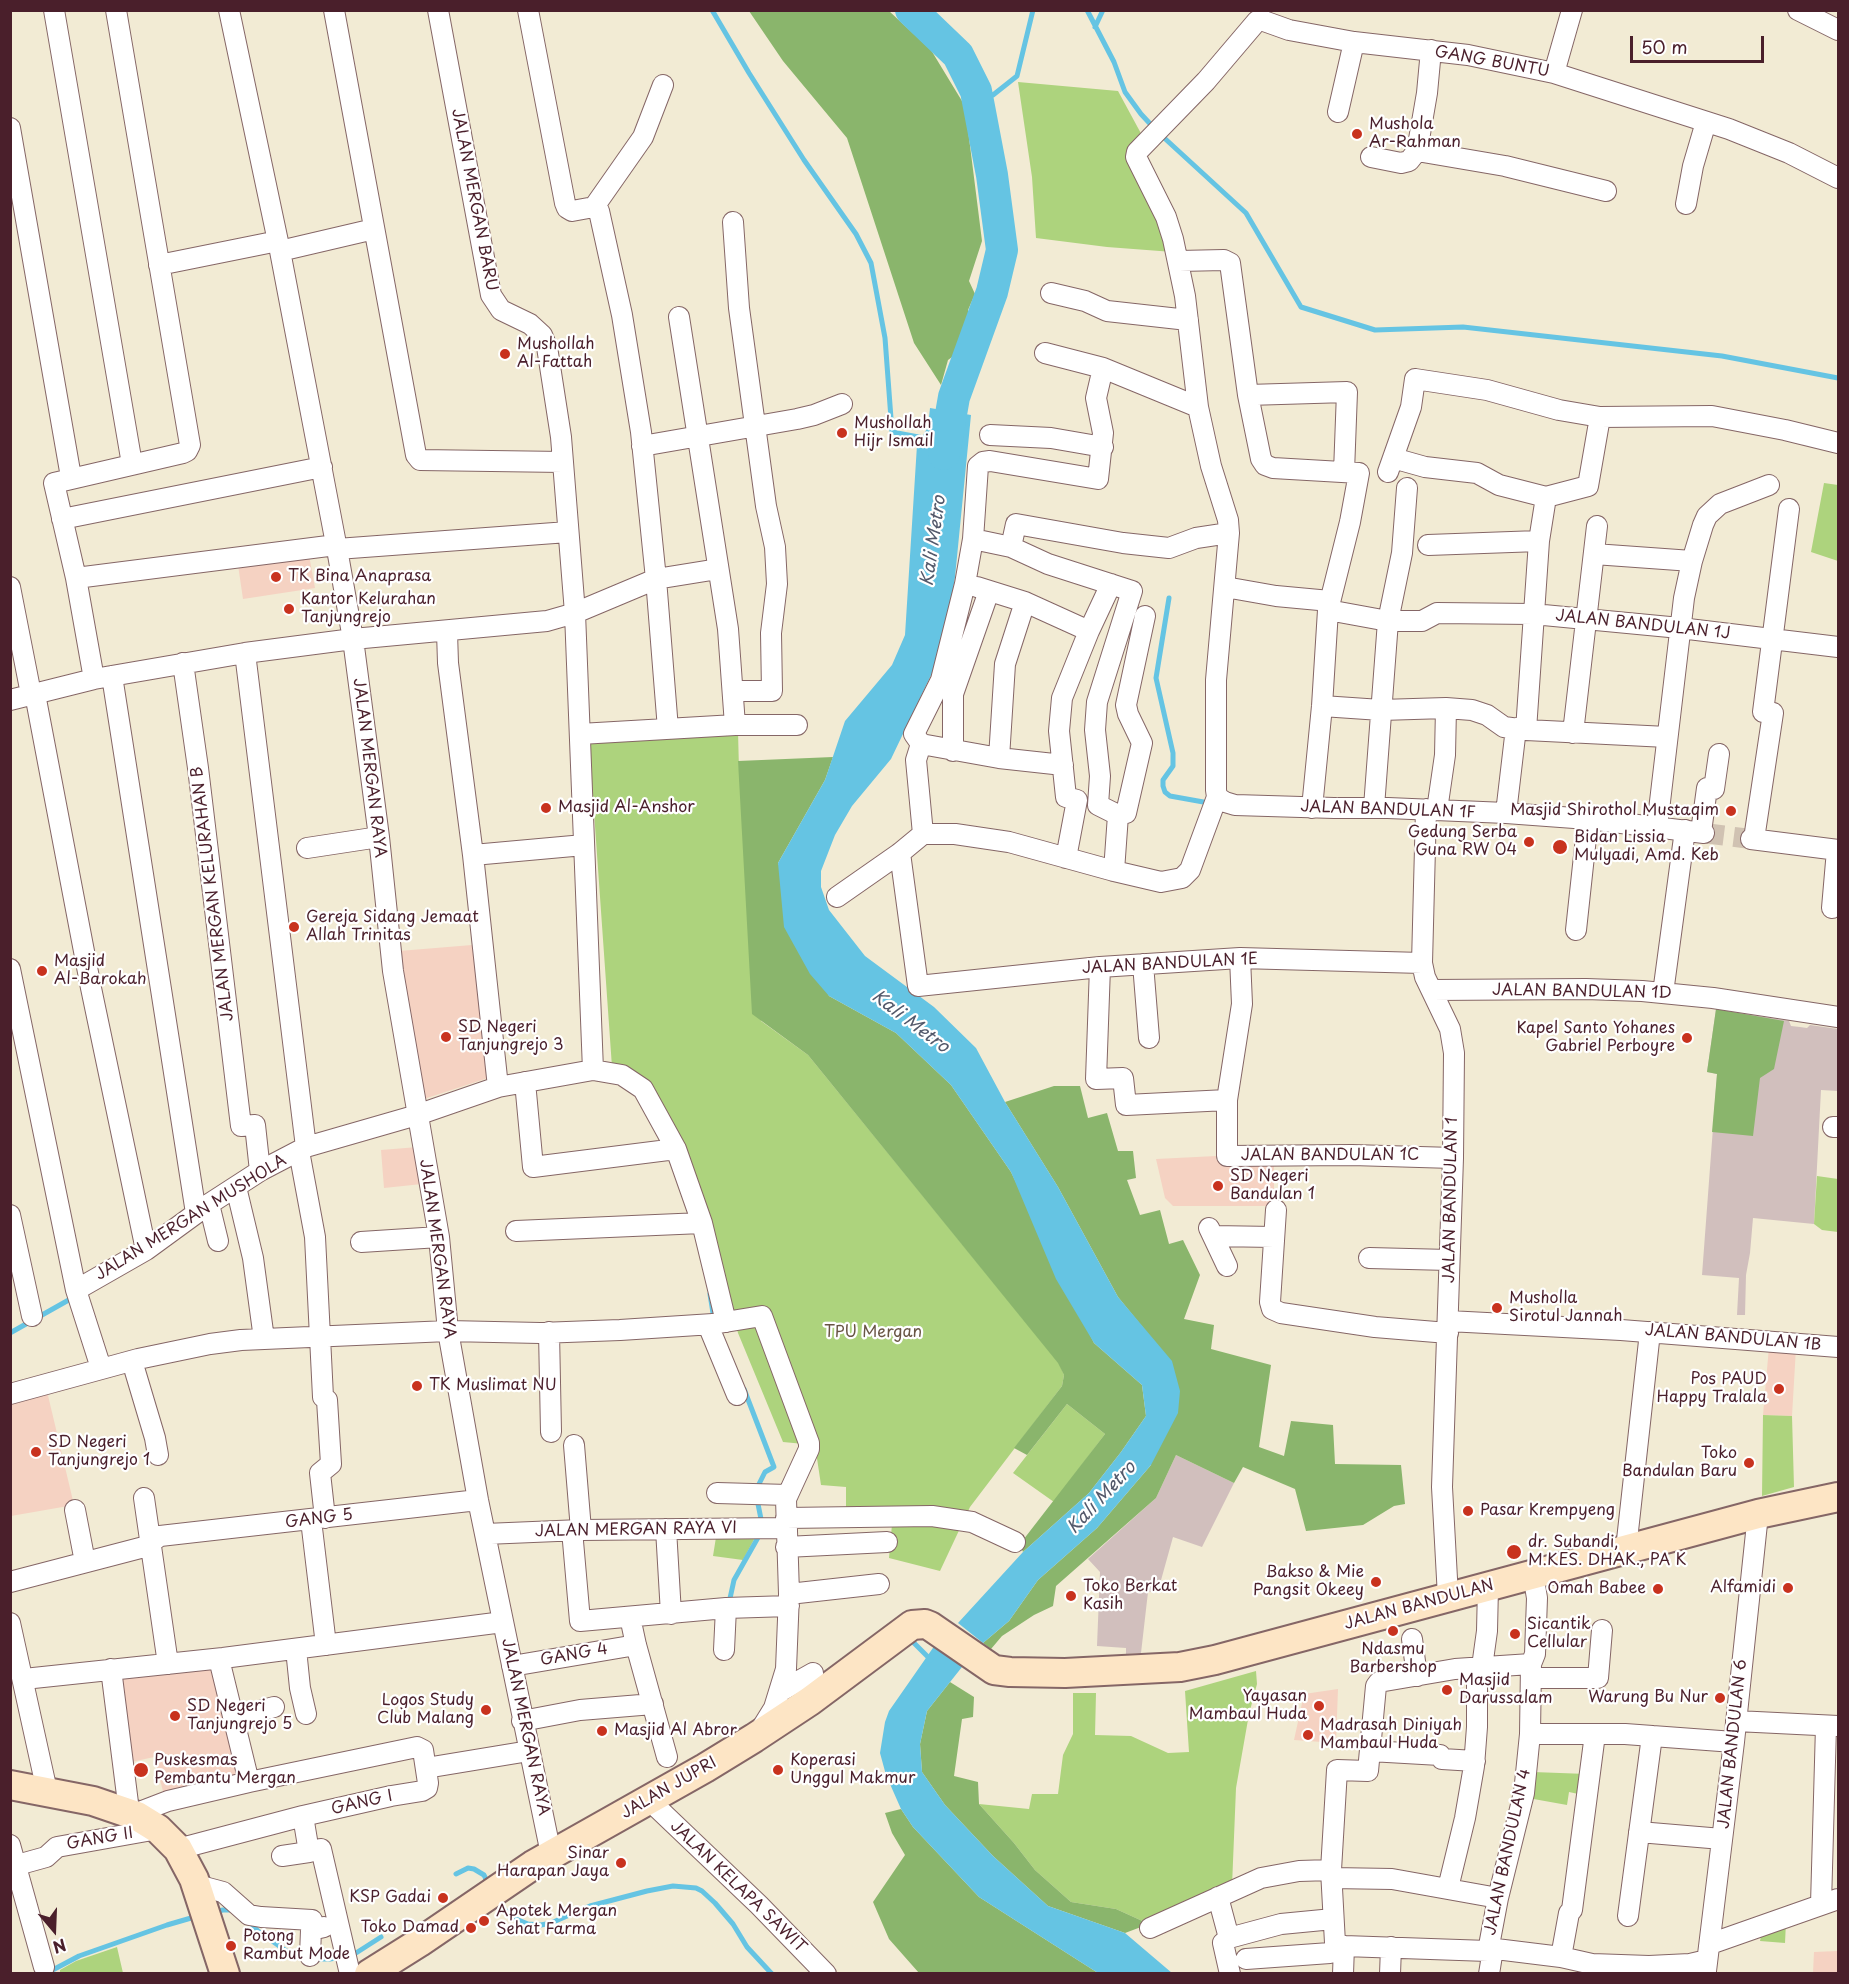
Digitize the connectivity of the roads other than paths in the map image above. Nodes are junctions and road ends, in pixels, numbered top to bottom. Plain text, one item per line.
1 (54, 10) edge
2 (116, 10) edge
3 (229, 10) edge
4 (334, 10) edge
5 (438, 10) edge
6 (528, 10) edge
7 (1572, 10) edge
8 (1798, 10) edge
9 (1839, 30) edge
10 (1354, 42) junction
11 (1431, 50) junction
12 (1554, 72) junction
13 (663, 86) dead end
14 (1338, 112) dead end
15 (1707, 122) junction
16 (10, 128) edge
17 (1417, 151) junction
18 (1371, 157) dead end
19 (1839, 178) edge
20 (1606, 191) dead end
21 (1686, 204) dead end
22 (594, 207) junction
23 (733, 222) dead end
24 (374, 229) junction
25 (279, 246) junction
26 (1179, 261) junction
27 (159, 265) junction
28 (1051, 293) dead end
29 (679, 317) dead end
30 (1188, 320) junction
31 (1046, 352) dead end
32 (1102, 368) junction
33 (1248, 395) junction
34 (842, 404) dead end
35 (1198, 407) junction
36 (1600, 417) junction
37 (755, 427) junction
38 (990, 435) dead end
39 (697, 437) junction
40 (1839, 443) edge
41 (642, 446) junction
42 (1103, 447) junction
43 (563, 462) junction
44 (132, 464) junction
45 (322, 467) junction
46 (1344, 472) junction
47 (71, 477) junction
48 (1769, 484) dead end
49 (1407, 488) dead end
50 (1546, 497) junction
51 (1789, 509) dead end
52 (62, 519) junction
53 (1597, 526) dead end
54 (568, 532) junction
55 (1229, 533) junction
56 (973, 539) junction
57 (1539, 541) junction
58 (1428, 545) dead end
59 (336, 547) junction
60 (1011, 548) junction
61 (1594, 554) junction
62 (1692, 561) junction
63 (718, 568) junction
64 (76, 578) junction
65 (656, 579) junction
66 (966, 584) junction
67 (1111, 584) junction
68 (10, 587) edge
69 (1225, 587) junction
70 (989, 591) junction
71 (1025, 603) junction
72 (1329, 606) junction
73 (575, 613) junction
74 (1533, 614) junction
75 (1145, 616) dead end
76 (1585, 619) junction
77 (1388, 621) junction
78 (1680, 628) junction
79 (1089, 631) junction
80 (447, 632) junction
81 (353, 639) junction
82 (1773, 639) junction
83 (1839, 647) edge
84 (245, 654) junction
85 (183, 663) junction
86 (103, 677) junction
87 (733, 691) junction
88 (33, 694) junction
89 (10, 700) edge
90 (1322, 706) junction
91 (1446, 708) junction
92 (1381, 710) junction
93 (735, 725) junction
94 (796, 725) dead end
95 (668, 729) junction
96 (1521, 729) junction
97 (1573, 733) junction
98 (580, 734) junction
99 (1667, 737) junction
100 (921, 744) junction
101 (953, 751) junction
102 (1719, 754) dead end
103 (999, 758) junction
104 (1063, 765) junction
105 (1218, 797) junction
106 (1374, 807) junction
107 (1312, 808) junction
108 (1431, 810) junction
109 (1506, 813) junction
110 (1118, 815) junction
111 (1588, 819) junction
112 (1657, 827) junction
113 (1696, 832) junction
114 (923, 834) junction
115 (379, 837) junction
116 (584, 845) junction
117 (307, 848) dead end
118 (1838, 850) edge
119 (900, 854) junction
120 (473, 855) junction
121 (1066, 858) junction
122 (1114, 871) junction
123 (837, 897) dead end
124 (1832, 908) dead end
125 (1576, 930) dead end
126 (1240, 958) junction
127 (1422, 963) junction
128 (1143, 964) junction
129 (1100, 967) junction
130 (10, 969) edge
131 (1432, 990) junction
132 (1663, 993) junction
133 (1839, 1017) edge
134 (1149, 1038) dead end
135 (593, 1070) junction
136 (525, 1082) junction
137 (498, 1088) junction
138 (1227, 1100) junction
139 (417, 1115) junction
140 (302, 1149) junction
141 (676, 1149) junction
142 (1453, 1158) junction
143 (260, 1171) junction
144 (236, 1187) junction
145 (202, 1208) junction
146 (1276, 1210) dead end
147 (10, 1215) edge
148 (702, 1223) junction
149 (516, 1231) dead end
150 (439, 1237) junction
151 (1274, 1237) junction
152 (218, 1241) dead end
153 (361, 1242) dead end
154 (146, 1250) junction
155 (1369, 1258) dead end
156 (1449, 1260) junction
157 (1227, 1266) dead end
158 (76, 1291) junction
159 (32, 1316) dead end
160 (717, 1323) junction
161 (1448, 1327) junction
162 (448, 1331) junction
163 (549, 1332) junction
164 (1650, 1332) junction
165 (320, 1336) junction
166 (264, 1339) junction
167 (1839, 1347) edge
168 (132, 1360) junction
169 (101, 1368) junction
170 (10, 1394) edge
171 (737, 1395) dead end
172 (551, 1432) dead end
173 (574, 1445) dead end
174 (158, 1455) dead end
175 (717, 1493) dead end
176 (788, 1495) junction
177 (1839, 1497) edge
178 (144, 1498) dead end
179 (478, 1500) junction
180 (75, 1510) dead end
181 (1758, 1514) junction
182 (318, 1519) junction
183 (666, 1529) junction
184 (577, 1530) junction
185 (786, 1531) junction
186 (485, 1534) junction
187 (156, 1539) junction
188 (886, 1542) dead end
189 (1015, 1542) dead end
190 (1626, 1549) junction
191 (86, 1562) junction
192 (1533, 1574) junction
193 (10, 1582) edge
194 (879, 1584) dead end
195 (1488, 1587) junction
196 (1448, 1597) junction
197 (789, 1600) junction
198 (726, 1608) junction
199 (670, 1614) junction
200 (630, 1617) junction
201 (503, 1622) junction
202 (10, 1623) edge
203 (1602, 1630) dead end
204 (1412, 1640) dead end
205 (326, 1645) junction
206 (636, 1645) junction
207 (296, 1649) junction
208 (724, 1650) dead end
209 (219, 1659) junction
210 (168, 1664) junction
211 (512, 1666) junction
212 (1480, 1667) junction
213 (111, 1669) junction
214 (994, 1670) joint
215 (1531, 1671) junction
216 (813, 1673) dead end
217 (1417, 1676) junction
218 (24, 1679) junction
219 (781, 1691) junction
220 (653, 1704) junction
221 (274, 1707) dead end
222 (306, 1714) dead end
223 (234, 1718) junction
224 (522, 1720) junction
225 (1736, 1721) junction
226 (1832, 1726) edge
227 (1530, 1734) junction
228 (1596, 1734) junction
229 (1652, 1736) junction
230 (754, 1738) junction
231 (1734, 1742) junction
232 (528, 1751) junction
233 (1370, 1751) junction
234 (667, 1757) dead end
235 (1475, 1761) junction
236 (426, 1768) junction
237 (1832, 1775) edge
238 (249, 1782) junction
239 (10, 1785) edge
240 (47, 1791) junction
241 (649, 1800) junction
242 (303, 1816) junction
243 (150, 1827) junction
244 (1639, 1832) junction
245 (1722, 1839) junction
246 (10, 1845) edge
247 (309, 1852) junction
248 (551, 1854) junction
249 (282, 1856) dead end
250 (14, 1866) edge
251 (1332, 1874) junction
252 (1448, 1888) junction
253 (1218, 1897) junction
254 (1498, 1898) junction
255 (1830, 1901) edge
256 (204, 1906) junction
257 (1628, 1916) dead end
258 (1333, 1919) junction
259 (339, 1924) junction
260 (1150, 1928) dead end
261 (311, 1930) junction
262 (1229, 1938) junction
263 (1340, 1945) junction
264 (1391, 1947) junction
265 (1490, 1950) junction
266 (310, 1956) dead end
267 (1561, 1957) junction
268 (1246, 1959) dead end
269 (1708, 1959) edge
270 (352, 1963) edge
271 (47, 1966) edge
272 (1591, 1969) edge
273 (225, 1974) edge
274 (826, 1974) edge
275 (1230, 1974) edge
276 (1343, 1974) edge
277 (1390, 1974) edge
278 (1489, 1974) edge

1 - 44 street
2 - 27 street
3 - 25 street, JALAN MERGAN RAYA
4 - 24 street
5 - 43 street, JALAN MERGAN BARU
6 - 22 street
7 - 12 street
8 - 9 street
10 - 11 street, GANG BUNTU
10 - 14 street
10 - 26 street, GANG BUNTU
11 - 12 street, GANG BUNTU
11 - 17 street
12 - 15 street, GANG BUNTU
13 - 22 street
15 - 19 street, GANG BUNTU
15 - 21 street
16 - 47 street
17 - 18 street
17 - 20 street
22 - 41 street
23 - 37 street
24 - 25 street
24 - 43 street
25 - 27 street
25 - 45 street, JALAN MERGAN RAYA
26 - 30 street
26 - 33 street
27 - 44 street
28 - 30 street
29 - 39 street
30 - 35 street
31 - 32 street
32 - 35 street
32 - 42 street
33 - 46 street
33 - 46 street
34 - 37 street
35 - 55 street
36 - 40 street
36 - 50 street
36 - 50 street
37 - 39 street
37 - 87 street
38 - 42 street
39 - 41 street
39 - 63 street
41 - 65 street
42 - 56 street
43 - 54 street, JALAN MERGAN BARU
44 - 47 street
45 - 52 street
45 - 59 street, JALAN MERGAN RAYA
46 - 72 street
47 - 52 street
48 - 62 street
49 - 77 street
50 - 57 street, JALAN BANDULAN 1J
51 - 82 street
52 - 64 street
53 - 61 street
54 - 59 street
54 - 73 street, JALAN MERGAN BARU
55 - 60 street
55 - 69 street
56 - 60 street
56 - 66 street
57 - 58 street
57 - 74 street, JALAN BANDULAN 1J
59 - 64 street
59 - 81 street, JALAN MERGAN RAYA
60 - 67 street
61 - 62 street
61 - 76 street
62 - 78 street
63 - 65 street
63 - 87 street
64 - 86 street
65 - 73 street
65 - 95 street
66 - 70 street
66 - 100 street
67 - 79 street
67 - 110 street
68 - 88 street
69 - 72 street
69 - 105 street
70 - 71 street
70 - 101 street
71 - 79 street
71 - 103 street
72 - 77 street
72 - 90 street
73 - 80 street
73 - 98 street, JALAN MERGAN BARU
74 - 76 street, JALAN BANDULAN 1J
74 - 77 street
74 - 96 street
75 - 110 street
76 - 78 street, JALAN BANDULAN 1J
76 - 97 street
77 - 92 street
78 - 82 street, JALAN BANDULAN 1J
78 - 99 street
79 - 104 street
80 - 81 street
80 - 120 street
81 - 84 street
81 - 115 street, JALAN MERGAN RAYA
82 - 83 street, JALAN BANDULAN 1J
82 - 118 street
84 - 85 street
84 - 140 street
85 - 86 street
85 - 143 street, JALAN MERGAN KELURAHAN B
86 - 88 street
86 - 145 street
87 - 93 street
88 - 89 street
88 - 154 street
90 - 92 street
90 - 107 street
91 - 92 street
91 - 96 street
91 - 108 street, JALAN BANDULAN 1
92 - 106 street
93 - 94 street
93 - 95 street
95 - 98 street
96 - 97 street
96 - 109 street
97 - 99 street
98 - 116 street, JALAN MERGAN BARU
99 - 112 street
100 - 101 street
100 - 114 street
101 - 103 street
102 - 113 street
103 - 104 street
104 - 121 street
105 - 107 street, JALAN BANDULAN 1F
105 - 122 street
106 - 107 street, JALAN BANDULAN 1F
106 - 108 street, JALAN BANDULAN 1F
108 - 109 street, JALAN BANDULAN 1F
108 - 127 street, JALAN BANDULAN 1
109 - 111 street, JALAN BANDULAN 1F
110 - 122 street
111 - 112 street, JALAN BANDULAN 1F
111 - 125 street
112 - 113 street, JALAN BANDULAN 1F
113 - 132 street
114 - 119 street
114 - 121 street
115 - 117 street
115 - 139 street, JALAN MERGAN RAYA
116 - 120 street
116 - 135 street, JALAN MERGAN BARU
118 - 124 street
119 - 123 street
119 - 129 street, JALAN BANDULAN 1E
120 - 137 street
121 - 122 street
126 - 127 street, JALAN BANDULAN 1E
126 - 128 street, JALAN BANDULAN 1E
126 - 138 street, JALAN BANDULAN 1C
127 - 131 street, JALAN BANDULAN 1
128 - 129 street, JALAN BANDULAN 1E
128 - 134 street
129 - 138 street
130 - 158 street
131 - 132 street, JALAN BANDULAN 1D
131 - 142 street, JALAN BANDULAN 1
132 - 133 street, JALAN BANDULAN 1D
135 - 136 street, JALAN MERGAN MUSHOLA
135 - 141 street
136 - 137 street, JALAN MERGAN MUSHOLA
136 - 141 street
137 - 139 street, JALAN MERGAN MUSHOLA
138 - 142 street, JALAN BANDULAN 1C
139 - 140 street, JALAN MERGAN MUSHOLA
139 - 150 street, JALAN MERGAN RAYA
140 - 143 street, JALAN MERGAN MUSHOLA
140 - 165 street
141 - 148 street
142 - 156 street, JALAN BANDULAN 1
143 - 144 street, JALAN MERGAN MUSHOLA
144 - 145 street, JALAN MERGAN MUSHOLA
144 - 166 street
145 - 152 street
145 - 154 street, JALAN MERGAN MUSHOLA
146 - 151 street
147 - 159 street
148 - 149 street
148 - 160 street
150 - 153 street
150 - 162 street, JALAN MERGAN RAYA
151 - 157 street
151 - 161 street, JALAN BANDULAN 1B
154 - 158 street, JALAN MERGAN MUSHOLA
155 - 156 street
156 - 161 street, JALAN BANDULAN 1
158 - 169 street
160 - 163 street
160 - 171 street
160 - 176 street
161 - 164 street, JALAN BANDULAN 1B
161 - 196 street, JALAN BANDULAN 1
162 - 163 street
162 - 165 street
162 - 179 street, JALAN MERGAN RAYA
163 - 172 street
164 - 167 street, JALAN BANDULAN 1B
164 - 190 street
165 - 166 street
165 - 182 street
166 - 168 street
168 - 169 street
168 - 174 street
169 - 170 street
173 - 184 street
175 - 176 street
176 - 185 street
177 - 181 main road, JALAN BANDULAN
178 - 187 street
179 - 182 street, GANG 5
179 - 186 street, JALAN MERGAN RAYA
180 - 191 street
181 - 190 main road, JALAN BANDULAN
181 - 225 street, JALAN BANDULAN 6
182 - 187 street, GANG 5
182 - 205 street
183 - 184 street, JALAN MERGAN RAYA VI
183 - 185 street, JALAN MERGAN RAYA VI
183 - 199 street
184 - 186 street, JALAN MERGAN RAYA VI
184 - 200 street
185 - 188 street
185 - 189 street
185 - 197 street
186 - 201 street, JALAN MERGAN RAYA
187 - 191 street, GANG 5
187 - 210 street
190 - 192 main road, JALAN BANDULAN
191 - 193 street, GANG 5
192 - 195 main road, JALAN BANDULAN
192 - 215 street, JALAN BANDULAN 4
194 - 197 street
195 - 196 main road, JALAN BANDULAN
195 - 212 street
196 - 214 main road, JALAN BANDULAN
197 - 198 street
197 - 219 street
198 - 199 street
198 - 208 street
199 - 200 street
200 - 206 street
201 - 205 street
201 - 211 street, JALAN MERGAN RAYA
202 - 218 street
203 - 215 street
204 - 217 street
205 - 207 street
206 - 211 street, GANG 4
206 - 220 street
207 - 209 street
207 - 222 street
209 - 210 street
209 - 223 street
210 - 213 street
211 - 224 street, JALAN MERGAN RAYA
212 - 215 street
212 - 217 street
212 - 235 street
213 - 218 street
213 - 243 street
214 - 230 main road, JALAN JUPRI
215 - 227 street, JALAN BANDULAN 4
216 - 219 street
217 - 233 street
218 - 240 street
219 - 230 street
220 - 224 street
220 - 234 street
221 - 223 street
223 - 238 street
224 - 232 street, JALAN MERGAN RAYA
225 - 226 street
225 - 231 street, JALAN BANDULAN 6
226 - 237 street
227 - 228 street
227 - 254 street, JALAN BANDULAN 4
228 - 229 street
228 - 267 street
229 - 231 street
229 - 244 street
230 - 241 main road, JALAN JUPRI
231 - 245 street, JALAN BANDULAN 6
232 - 236 street
232 - 248 street, JALAN MERGAN RAYA
233 - 235 street
233 - 251 street
235 - 252 street
236 - 238 street
236 - 242 street, GANG I
237 - 255 street
238 - 243 street
239 - 240 main road
240 - 243 main road
241 - 248 main road, JALAN JUPRI
241 - 274 street, JALAN KELAPA SAWIT
242 - 243 street, GANG I
242 - 247 street
243 - 250 street, GANG II
243 - 256 main road
244 - 245 street
244 - 257 street
245 - 269 street, JALAN BANDULAN 6
246 - 250 street
247 - 249 street
247 - 259 street
248 - 270 main road, JALAN JUPRI
250 - 271 street
251 - 252 street
251 - 253 street
251 - 258 street
252 - 254 street
253 - 260 street
253 - 262 street
254 - 265 street, JALAN BANDULAN 4
255 - 269 street
256 - 261 street
256 - 273 main road
258 - 262 street
258 - 263 street
259 - 261 street
259 - 270 street
261 - 266 street
262 - 275 street
263 - 264 street
263 - 268 street
263 - 276 street
264 - 265 street
264 - 277 street
265 - 267 street
265 - 278 street, JALAN BANDULAN 4
267 - 272 street
269 - 272 street

